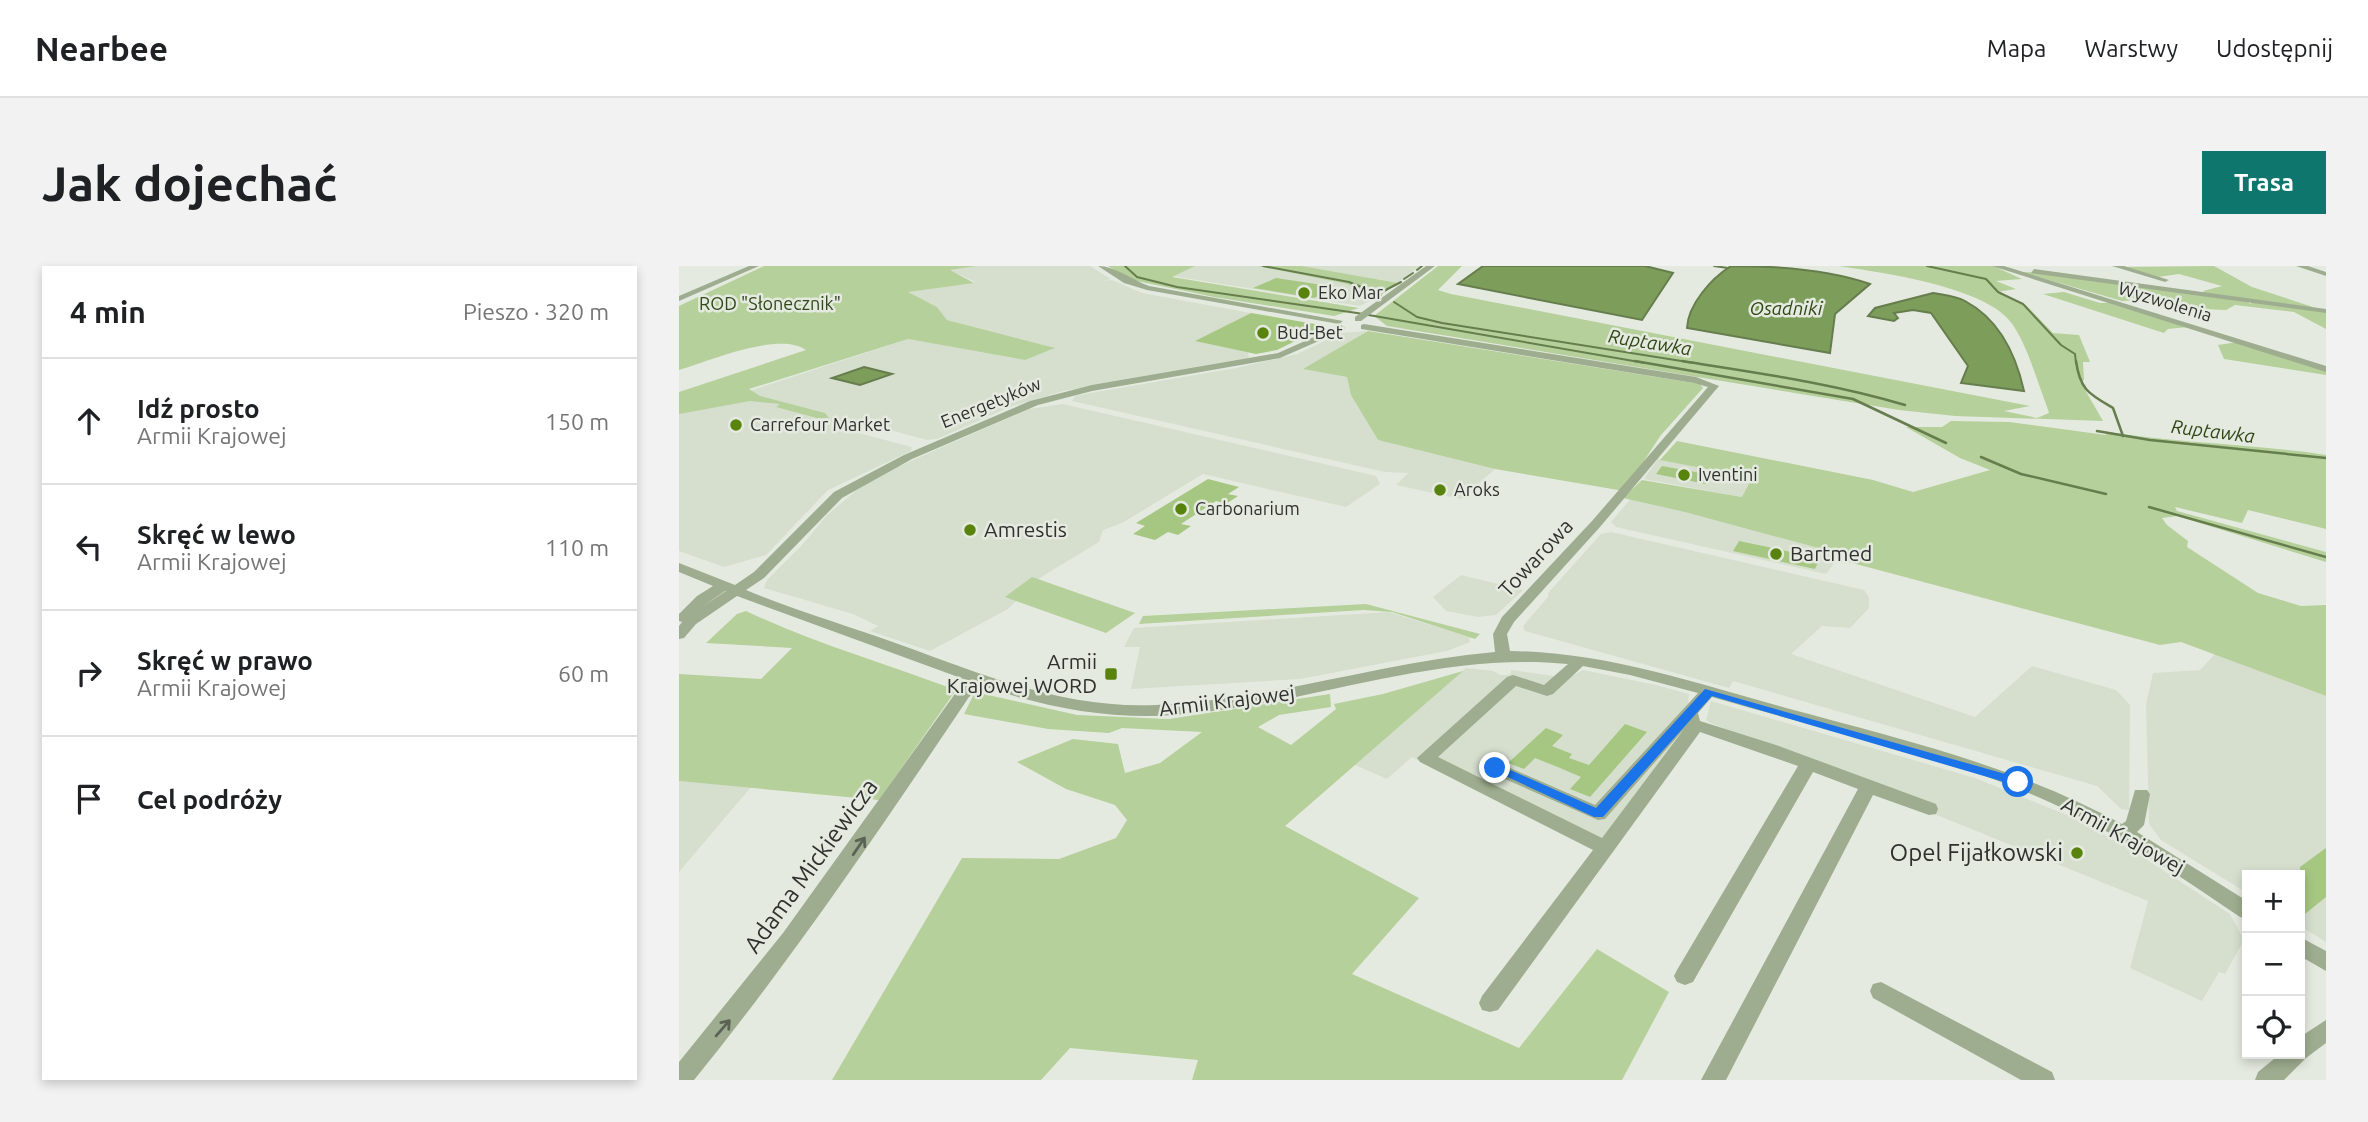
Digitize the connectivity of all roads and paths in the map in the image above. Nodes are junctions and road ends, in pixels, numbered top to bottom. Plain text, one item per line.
1 (755, 266) edge
2 (1102, 266) edge
3 (1431, 266) edge
4 (1996, 266) edge
5 (2116, 266) edge
6 (2300, 266) edge
7 (2013, 271) junction
8 (2323, 278) edge
9 (679, 293) edge
10 (692, 293) junction
11 (2203, 294) junction
12 (679, 299) edge
13 (2326, 311) edge
14 (1362, 319) junction
15 (1340, 325) junction
16 (2326, 369) edge
17 (682, 570) edge
18 (730, 587) junction
19 (762, 600) junction
20 (712, 607) junction
21 (679, 624) edge
22 (679, 635) edge
23 (1503, 656) junction
24 (1580, 661) junction
25 (980, 680) junction
26 (1709, 691) junction
27 (1692, 718) junction
28 (1809, 764) junction
29 (1495, 768) dead end
30 (1870, 786) junction
31 (2141, 794) dead end
32 (1929, 809) dead end
33 (2123, 832) junction
34 (1604, 847) junction
35 (2242, 908) edge
36 (2305, 948) edge
37 (2326, 962) edge
38 (1685, 976) dead end
39 (1881, 991) dead end
40 (1490, 1003) dead end
41 (2326, 1030) edge
42 (2305, 1046) edge
43 (2290, 1059) edge
44 (679, 1080) edge
45 (1713, 1080) edge
46 (2043, 1080) edge
47 (2267, 1080) edge

1 - 10 street
2 - 15 street
3 - 14 street
4 - 7 street, Wyzwolenia
5 - 11 street
6 - 8 street
7 - 11 street
7 - 16 street, Wyzwolenia
9 - 10 street
10 - 12 street
11 - 13 street
14 - 15 street
14 - 23 street, Towarowa
15 - 18 street, Energetyków
17 - 18 street, Armii Krajowej
18 - 19 street, Armii Krajowej
18 - 20 street
18 - 21 street, Energetyków
19 - 20 street
19 - 25 street, Armii Krajowej
20 - 22 street
23 - 24 street, Armii Krajowej
23 - 25 street, Armii Krajowej
24 - 26 street, Armii Krajowej
24 - 34 street
44 -> 25 street, Adama Mickiewicza
26 - 27 street
26 - 33 street, Armii Krajowej
27 - 28 street
27 - 29 street
27 - 34 street
28 - 30 street
28 - 38 street
30 - 32 street
30 - 45 street
31 - 33 street
33 - 35 street, Armii Krajowej
34 - 40 street
36 - 37 street
39 - 46 street
41 - 42 street
43 - 47 street

